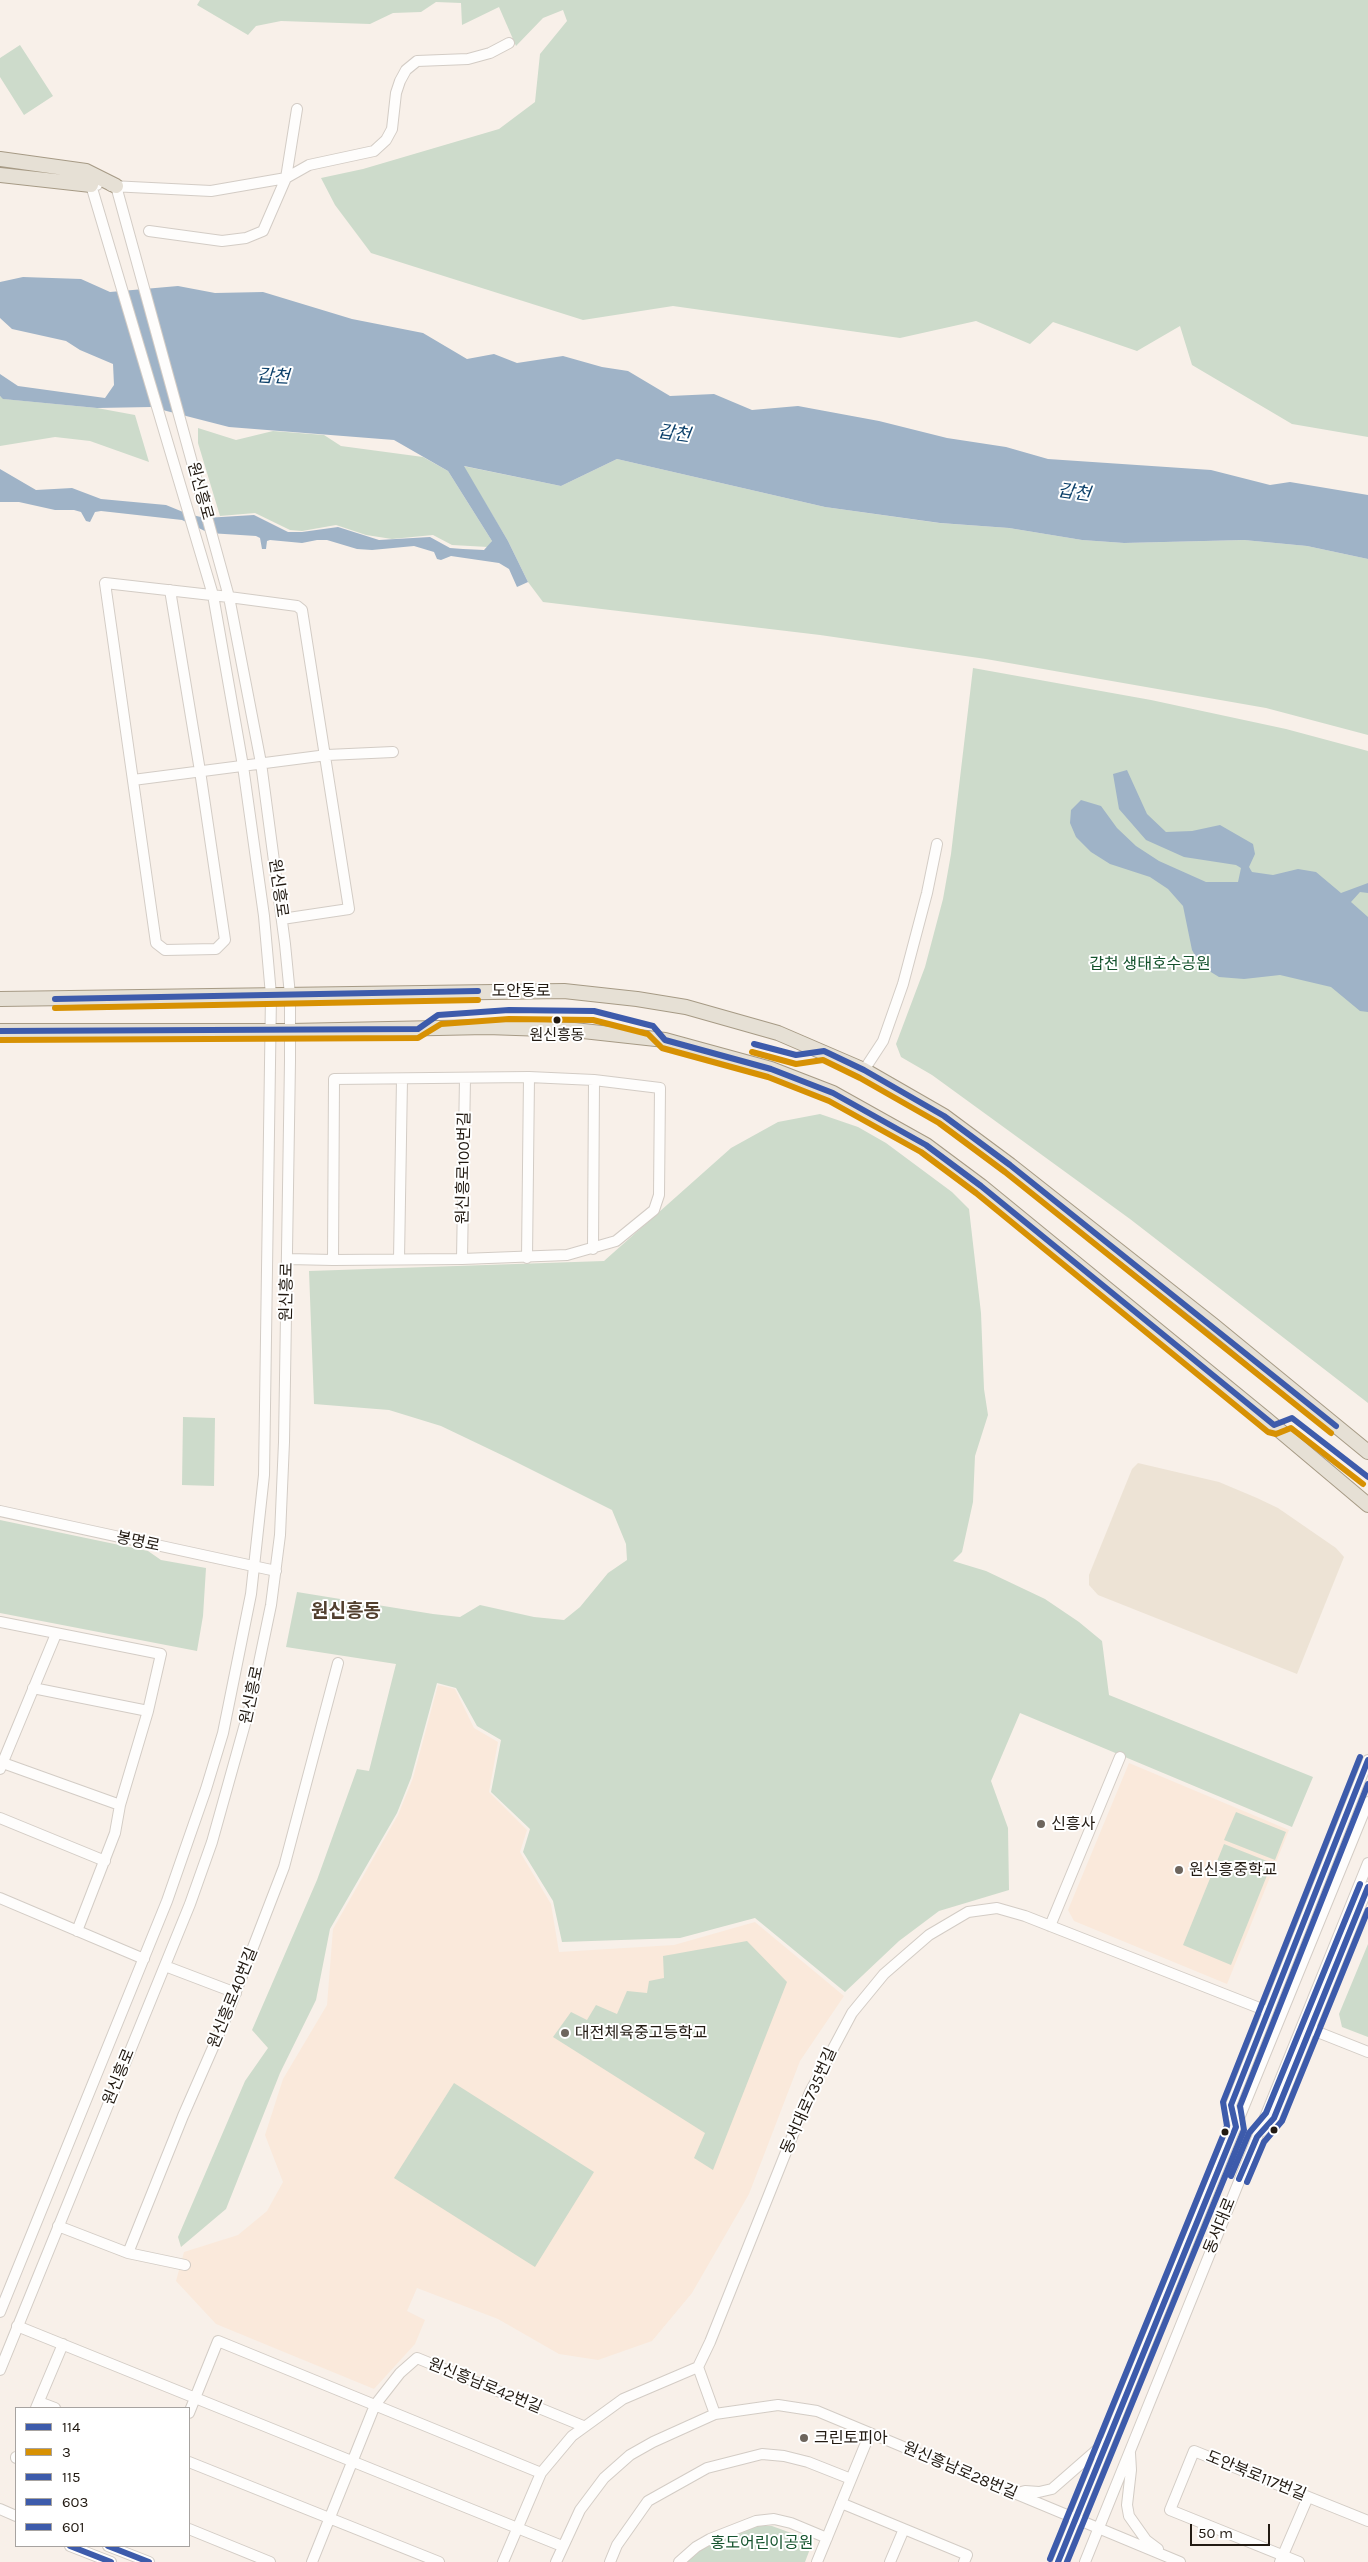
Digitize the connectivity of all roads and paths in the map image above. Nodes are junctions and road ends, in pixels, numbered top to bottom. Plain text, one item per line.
1 (509, 43) dead end
2 (297, 109) dead end
3 (0, 159) edge
4 (0, 175) edge
5 (286, 178) junction
6 (91, 185) junction
7 (116, 186) junction
8 (149, 232) dead end
9 (170, 590) junction
10 (213, 595) junction
11 (229, 597) junction
12 (393, 752) dead end
13 (327, 755) junction
14 (261, 763) junction
15 (243, 766) junction
16 (200, 771) junction
17 (133, 780) junction
18 (937, 844) dead end
19 (282, 919) junction
20 (290, 995) junction
21 (271, 996) junction
22 (0, 999) edge
23 (270, 1030) junction
24 (0, 1031) edge
25 (290, 1031) junction
26 (864, 1070) junction
27 (529, 1077) junction
28 (402, 1078) junction
29 (465, 1078) junction
30 (594, 1080) junction
31 (593, 1249) junction
32 (527, 1258) junction
33 (288, 1259) junction
34 (399, 1259) junction
35 (462, 1259) junction
36 (333, 1260) junction
37 (1368, 1452) edge
38 (1368, 1505) edge
39 (0, 1512) edge
40 (255, 1567) junction
41 (276, 1572) junction
42 (0, 1622) edge
43 (56, 1634) junction
44 (338, 1663) dead end
45 (33, 1688) junction
46 (148, 1711) junction
47 (1120, 1757) dead end
48 (1368, 1760) edge
49 (1, 1766) edge
50 (1368, 1802) edge
51 (120, 1805) junction
52 (0, 1818) edge
53 (105, 1861) junction
54 (1368, 1863) edge
55 (1368, 1886) edge
56 (0, 1898) edge
57 (1050, 1926) junction
58 (77, 1931) junction
59 (144, 1959) junction
60 (165, 1966) junction
61 (236, 1993) junction
62 (1268, 2011) junction
63 (1310, 2029) junction
64 (1368, 2052) edge
65 (1236, 2127) junction
66 (1256, 2137) junction
67 (58, 2226) junction
68 (128, 2253) junction
69 (185, 2265) dead end
70 (0, 2312) edge
71 (17, 2326) junction
72 (63, 2344) junction
73 (698, 2367) junction
74 (0, 2370) edge
75 (195, 2398) junction
76 (38, 2405) edge
77 (375, 2405) junction
78 (190, 2410) edge
79 (715, 2414) junction
80 (583, 2426) junction
81 (870, 2433) junction
82 (1108, 2440) junction
83 (1130, 2449) junction
84 (353, 2461) junction
85 (190, 2462) edge
86 (541, 2474) junction
87 (851, 2479) junction
88 (1014, 2494) junction
89 (1308, 2497) junction
90 (841, 2503) junction
91 (0, 2509) edge
92 (15, 2516) edge
93 (330, 2518) junction
94 (1076, 2519) junction
95 (1368, 2521) edge
96 (517, 2527) junction
97 (1098, 2528) junction
98 (190, 2529) edge
99 (904, 2529) junction
100 (827, 2538) junction
101 (562, 2546) junction
102 (73, 2547) edge
103 (111, 2547) edge
104 (1282, 2559) edge
105 (1177, 2561) edge
106 (111, 2562) edge
107 (149, 2562) edge
108 (270, 2562) edge
109 (312, 2562) edge
110 (439, 2562) edge
111 (503, 2562) edge
112 (556, 2562) edge
113 (610, 2562) edge
114 (679, 2562) edge
115 (817, 2562) edge
116 (890, 2562) edge
117 (964, 2562) edge
118 (1058, 2562) edge
119 (1085, 2562) edge
120 (1300, 2562) edge

1 - 5 street
2 - 5 street
3 - 7 main road
4 - 6 main road
5 - 7 street
5 - 8 street
6 - 7 street
6 - 10 street, 원신흥로
7 - 11 street, 원신흥로
9 - 10 street
9 - 16 street
9 - 17 street
10 - 11 street
10 - 15 street, 원신흥로
11 - 13 street
11 - 14 street, 원신흥로
12 - 13 street
13 - 14 street
13 - 19 street
14 - 15 street
14 - 19 street, 원신흥로
15 - 16 street
15 - 21 street, 원신흥로
16 - 17 street
16 - 17 street
18 - 26 street
19 - 20 street, 원신흥로
20 - 21 main road, 도안동로
20 - 25 street, 원신흥로
20 - 26 main road, 도안동로
21 - 22 main road, 도안동로
21 - 23 street, 원신흥로
23 - 24 main road
23 - 25 main road
23 - 40 street, 원신흥로
25 - 33 street, 원신흥로
25 - 38 main road
26 - 37 main road, 도안동로
27 - 29 street
27 - 30 street
27 - 32 street
28 - 29 street
28 - 34 street
28 - 36 street
29 - 35 street, 원신흥로100번길
30 - 31 street
30 - 31 street
31 - 32 street
32 - 35 street
33 - 36 street
33 - 41 street, 원신흥로
34 - 35 street
34 - 36 street
39 - 40 street, 봉명로
40 - 41 street, 봉명로
40 - 59 street, 원신흥로
41 - 60 street, 원신흥로
42 - 43 street
43 - 45 street
43 - 46 street
44 - 61 street, 원신흥로40번길
45 - 46 street
45 - 49 street
46 - 51 street
47 - 57 street
48 - 62 street
49 - 51 street
50 - 65 street, 동서대로
51 - 53 street
52 - 53 street
53 - 58 street
54 - 66 street, 동서대로
55 - 63 street
56 - 58 street
57 - 62 street, 동서대로735번길
57 - 73 street, 동서대로735번길
58 - 59 street
59 - 70 street, 원신흥로
60 - 61 street
60 - 67 street, 원신흥로
61 - 68 street, 원신흥로40번길
62 - 65 street
63 - 64 street
63 - 66 street
65 - 82 street, 동서대로
66 - 83 street, 동서대로
67 - 68 street
67 - 71 street, 원신흥로
68 - 69 street
71 - 72 street
71 - 74 street, 원신흥로
72 - 75 street
72 - 76 street
73 - 79 street
73 - 80 street
75 - 77 street
75 - 78 street
75 - 84 street
77 - 80 street, 원신흥남로42번길
77 - 84 street, 원신흥남로42번길
77 - 86 street
79 - 81 street, 원신흥남로28번길
79 - 101 street, 원신흥남로28번길
80 - 86 street
81 - 87 street
81 - 88 street, 원신흥남로28번길
82 - 88 street
82 - 94 street, 동서대로
83 - 97 street, 동서대로
83 - 105 street
84 - 93 street, 원신흥남로42번길
84 - 96 street
85 - 93 street
86 - 96 street
87 - 90 street
87 - 113 street
88 - 94 street, 원신흥남로28번길
89 - 95 street, 도안북로117번길
89 - 104 street
89 - 104 street, 도안북로117번길
90 - 99 street
90 - 100 street
91 - 92 street
93 - 109 street, 원신흥남로42번길
93 - 110 street
94 - 97 street, 원신흥남로28번길
94 - 118 street, 동서대로
96 - 101 street
96 - 111 street
97 - 105 street, 원신흥남로28번길
97 - 119 street, 동서대로
98 - 108 street
99 - 116 street
99 - 117 street
100 - 114 street
100 - 115 street
101 - 112 street, 원신흥남로28번길
102 - 106 street
103 - 107 street
104 - 120 street, 도안북로117번길

